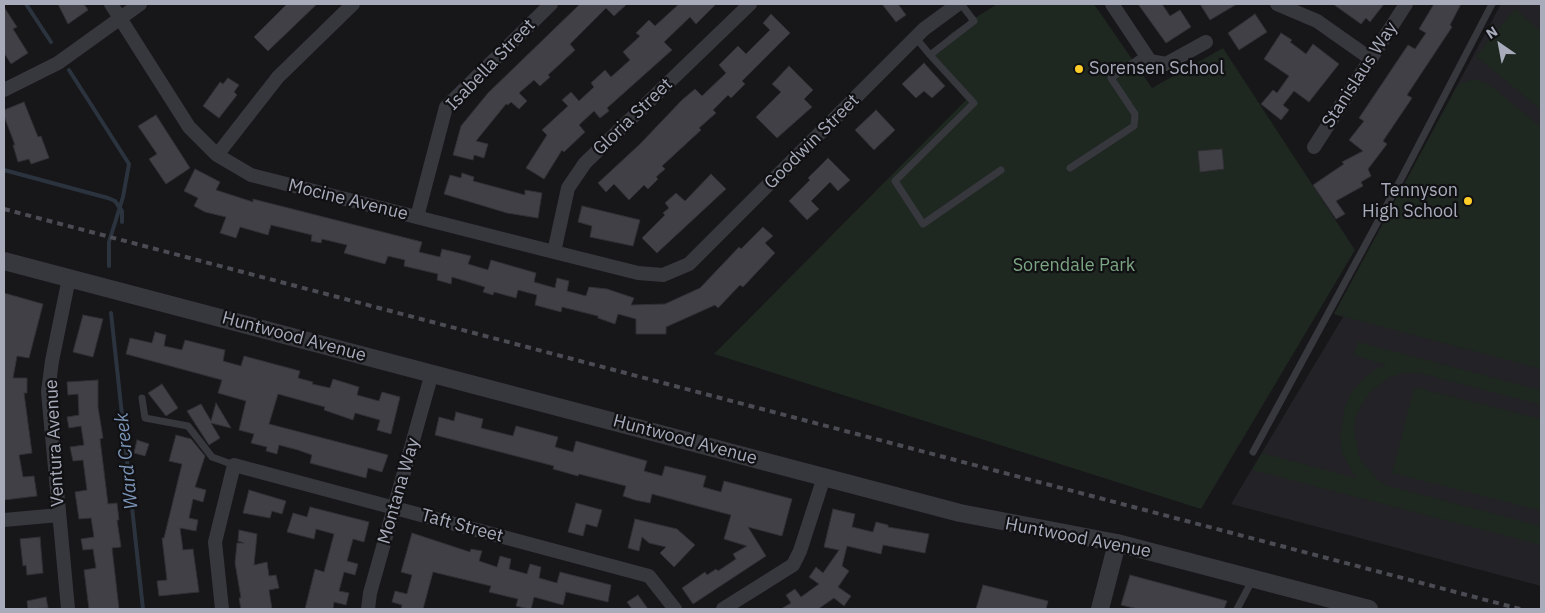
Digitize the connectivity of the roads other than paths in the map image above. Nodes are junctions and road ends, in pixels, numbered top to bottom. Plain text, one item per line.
1 (111, 4) edge
2 (140, 4) edge
3 (353, 4) edge
4 (551, 4) edge
5 (750, 4) edge
6 (960, 4) edge
7 (1112, 4) edge
8 (1278, 4) edge
9 (1406, 4) edge
10 (1492, 4) edge
11 (119, 17) junction
12 (916, 38) junction
13 (1206, 42) dead end
14 (930, 54) junction
15 (1148, 58) junction
16 (1371, 59) junction
17 (4, 90) edge
18 (1314, 146) dead end
19 (217, 156) junction
20 (1070, 168) dead end
21 (1001, 170) dead end
22 (417, 218) junction
23 (554, 252) junction
24 (4, 261) edge
25 (662, 274) joint
26 (69, 278) junction
27 (432, 373) junction
28 (142, 398) dead end
29 (1253, 452) dead end
30 (234, 465) junction
31 (824, 476) junction
32 (396, 508) junction
33 (59, 515) junction
34 (4, 520) edge
35 (1117, 543) junction
36 (1253, 579) junction
37 (68, 609) edge
38 (222, 609) edge
39 (368, 609) edge
40 (675, 609) edge
41 (723, 609) edge
42 (1100, 609) edge
43 (1237, 609) edge
44 (1366, 609) edge

1 - 11 street, Mocine Avenue
2 - 11 street
3 - 19 street
4 - 22 street, Isabella Street
5 - 23 street, Gloria Street
6 - 12 street, Goodwin Street
6 - 14 lane
7 - 15 street
8 - 16 street
9 - 16 street, Stanislaus Way
10 - 29 lane
11 - 17 street
11 - 19 street, Mocine Avenue
12 - 14 lane
12 - 25 street, Goodwin Street
13 - 15 street
14 - 21 lane
15 - 20 lane
16 - 18 street, Stanislaus Way
19 - 22 street, Mocine Avenue
22 - 23 street, Mocine Avenue
23 - 25 street, Mocine Avenue
24 - 26 street, Huntwood Avenue
26 - 27 street, Huntwood Avenue
26 - 33 street, Ventura Avenue
27 - 31 street, Huntwood Avenue
27 - 32 street, Montana Way
28 - 30 lane
30 - 32 street, Taft Street
30 - 38 street
31 - 35 street, Huntwood Avenue
31 - 41 street
32 - 39 street, Montana Way
32 - 40 street, Taft Street
33 - 34 street
33 - 37 street, Ventura Avenue
35 - 36 street, Huntwood Avenue
35 - 42 street
36 - 43 lane
36 - 44 street, Huntwood Avenue

